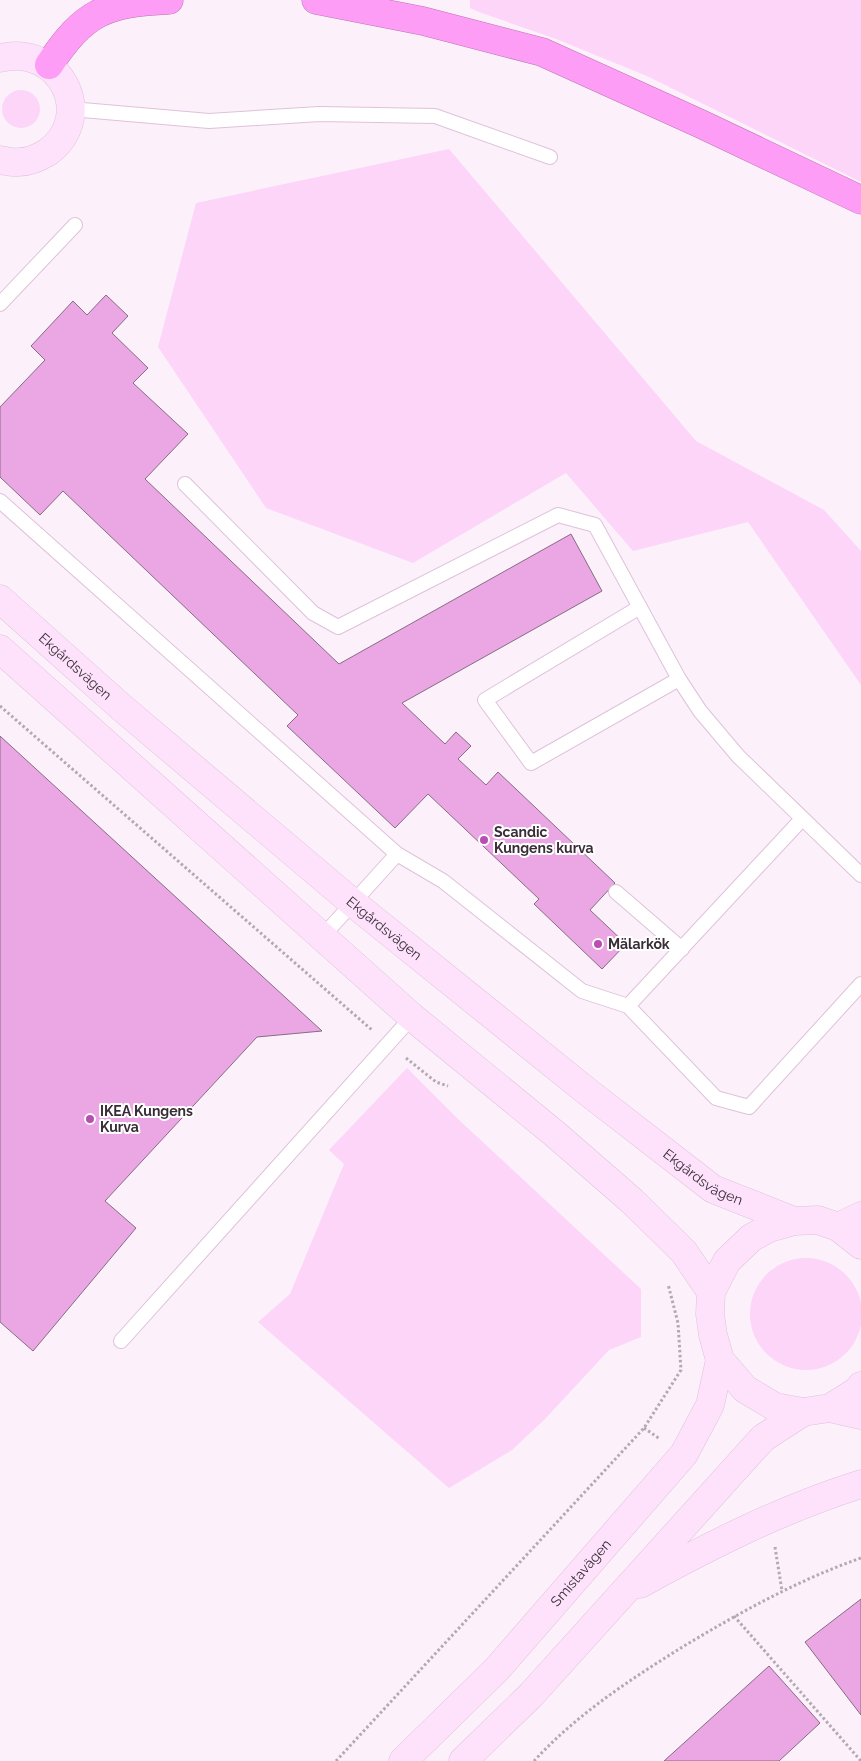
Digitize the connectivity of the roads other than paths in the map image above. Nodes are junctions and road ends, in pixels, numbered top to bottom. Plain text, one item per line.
1 (169, 0) edge
2 (316, 0) edge
3 (0, 58) edge
4 (49, 66) junction
5 (71, 109) junction
6 (550, 157) dead end
7 (0, 160) edge
8 (861, 200) edge
9 (75, 225) dead end
10 (0, 304) edge
11 (186, 484) dead end
12 (0, 501) edge
13 (0, 599) edge
14 (640, 607) junction
15 (0, 649) edge
16 (680, 680) junction
17 (802, 818) junction
18 (397, 854) junction
19 (861, 875) edge
20 (616, 892) dead end
21 (353, 903) junction
22 (322, 937) junction
23 (682, 949) junction
24 (861, 984) edge
25 (628, 1006) junction
26 (412, 1017) junction
27 (794, 1222) junction
28 (850, 1222) edge
29 (861, 1245) edge
30 (710, 1292) junction
31 (121, 1341) dead end
32 (720, 1360) junction
33 (861, 1386) edge
34 (830, 1408) junction
35 (803, 1412) junction
36 (861, 1415) edge
37 (861, 1484) edge
38 (621, 1595) junction
39 (403, 1761) edge
40 (463, 1761) edge

1 - 4 highway
2 - 8 highway
3 - 4 main road
4 - 5 main road
5 - 6 lane
5 - 7 main road
9 - 10 lane
11 - 14 lane
12 - 18 lane
13 - 21 main road, Ekgårdsvägen
14 - 16 lane
14 - 16 lane
15 - 22 main road
16 - 17 lane
17 - 19 lane
17 - 23 lane
18 - 21 lane
18 - 25 lane
20 - 23 lane
21 - 22 lane
21 - 27 main road, Ekgårdsvägen
22 - 26 main road
23 - 25 lane
24 - 25 lane
26 - 30 main road
26 - 31 lane
27 - 28 main road
27 - 30 main road
28 - 29 main road
30 - 32 main road
32 - 35 main road
32 - 39 main road, Smistavägen
33 - 34 main road
34 - 35 main road
34 - 36 main road
35 - 38 main road
37 - 38 main road
38 - 40 main road

